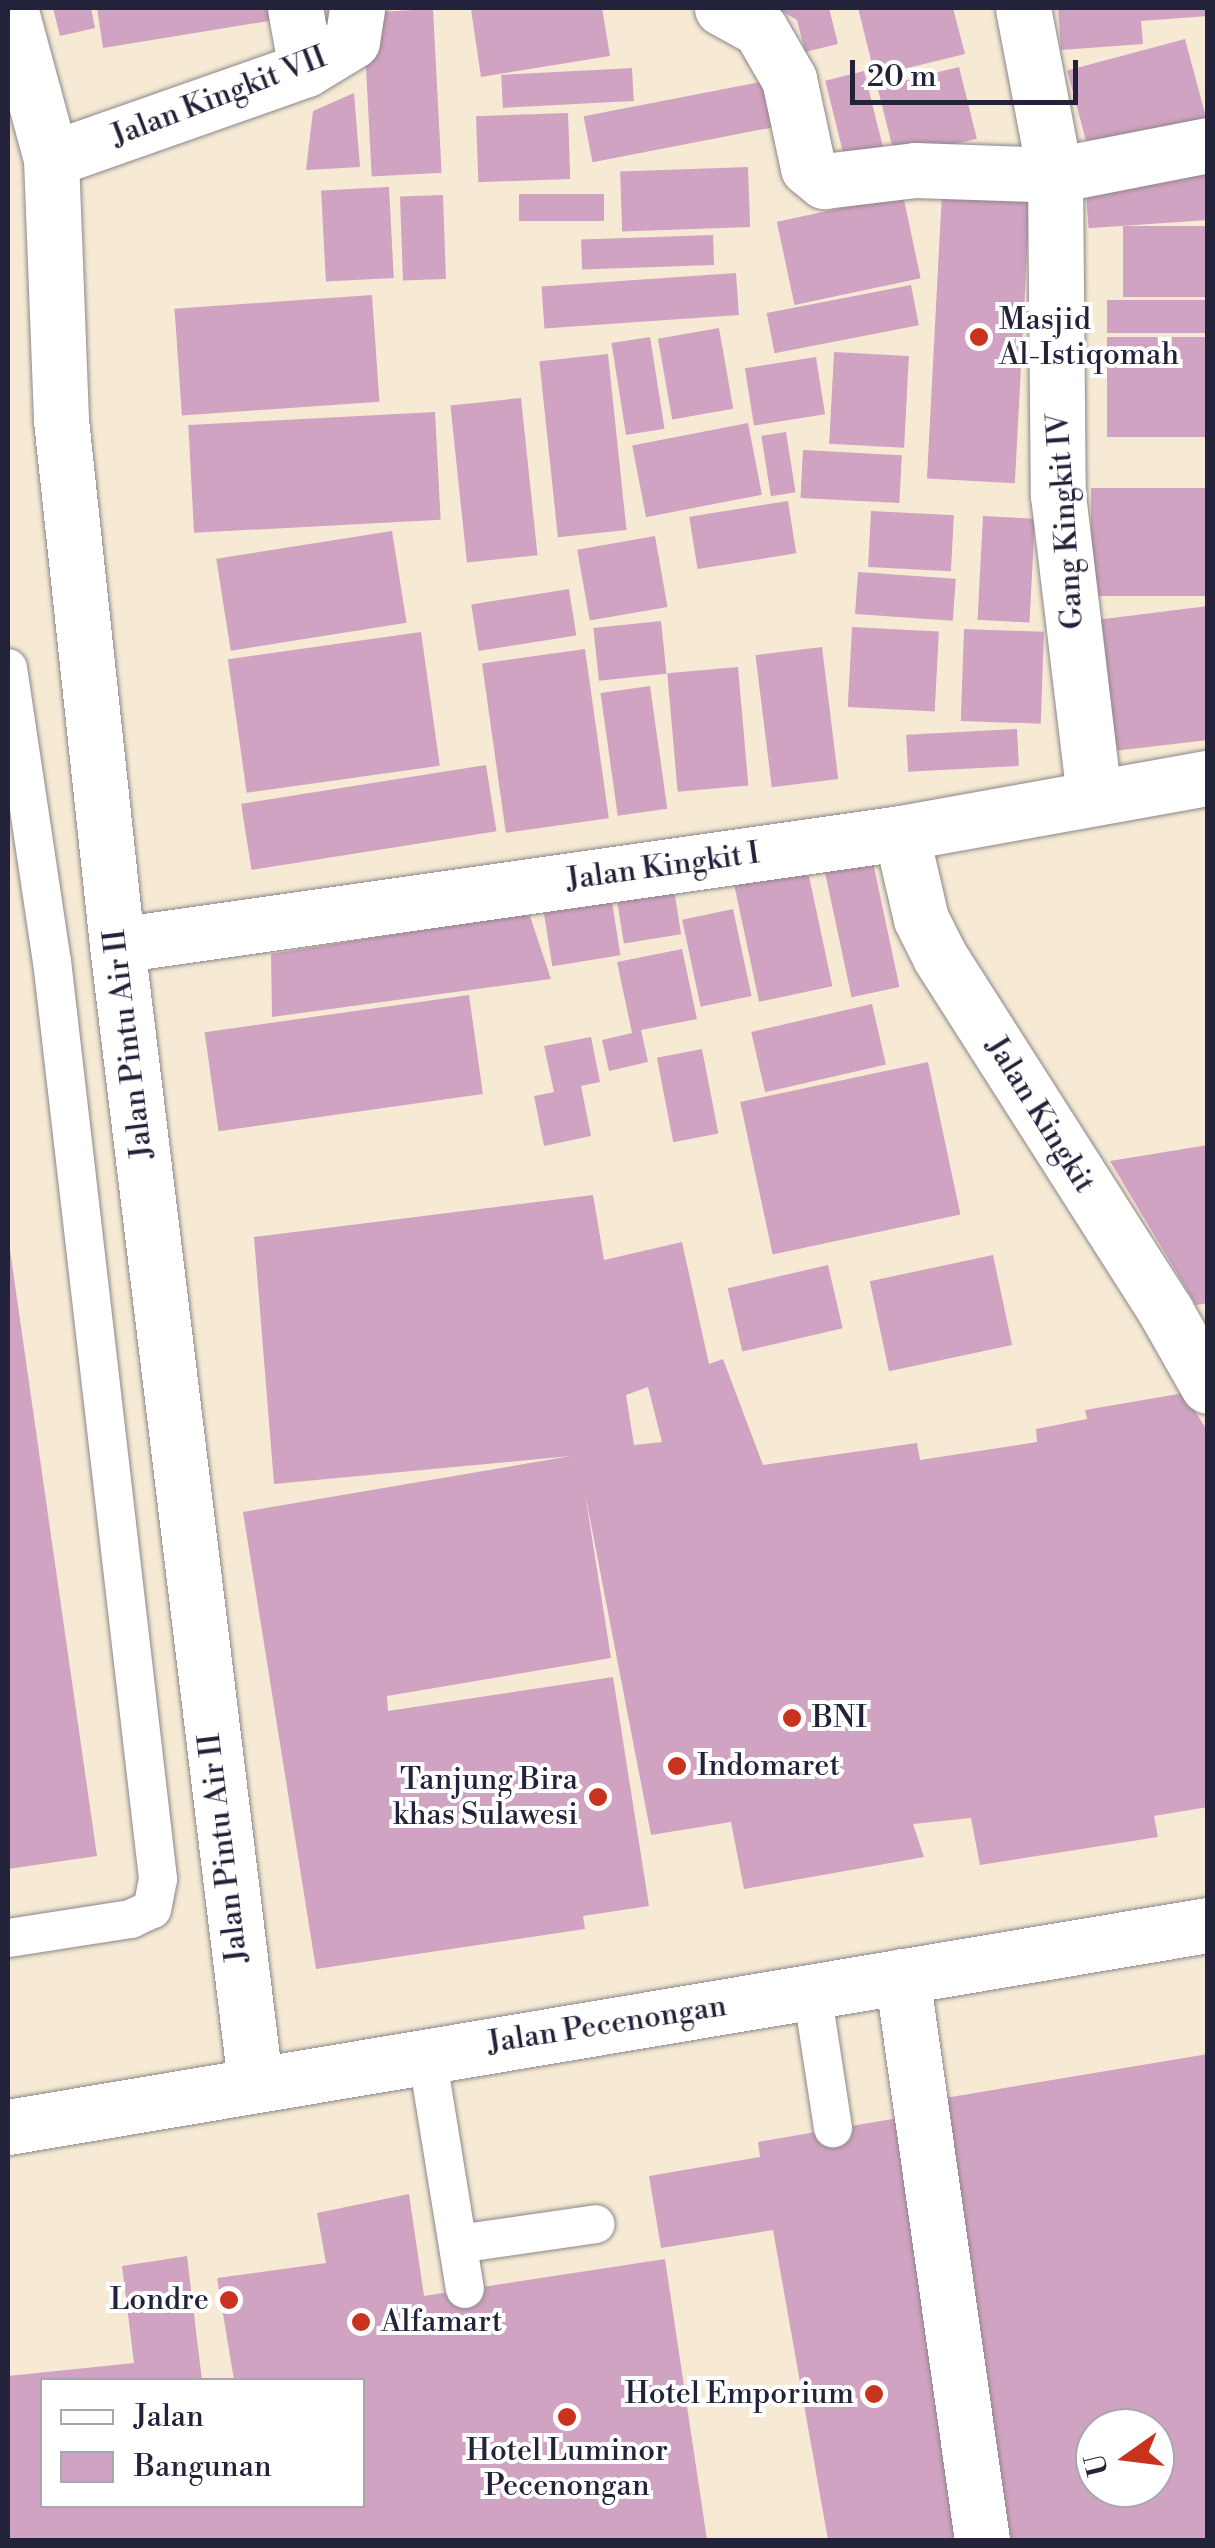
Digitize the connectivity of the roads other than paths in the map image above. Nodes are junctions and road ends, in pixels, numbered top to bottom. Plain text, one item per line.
1 (10, 8) edge
2 (295, 8) edge
3 (357, 8) edge
4 (722, 8) edge
5 (1022, 8) edge
6 (306, 69) junction
7 (1208, 145) edge
8 (50, 160) junction
9 (1055, 175) junction
10 (8, 668) edge
11 (1208, 778) edge
12 (1094, 796) junction
13 (901, 833) junction
14 (117, 945) junction
15 (1208, 1386) edge
16 (1208, 1925) edge
17 (8, 1938) edge
18 (902, 1976) junction
19 (812, 1991) junction
20 (427, 2054) junction
21 (255, 2082) junction
22 (8, 2127) edge
23 (833, 2128) dead end
24 (596, 2224) dead end
25 (458, 2244) junction
26 (465, 2289) dead end
27 (982, 2540) edge

1 - 8 street, Jalan Pintu Air II
2 - 6 street
3 - 6 street, Jalan Kingkit VII
4 - 9 street
5 - 9 street, Gang Kingkit IV
6 - 8 street, Jalan Kingkit VII
7 - 9 street
8 - 14 street, Jalan Pintu Air II
9 - 12 street, Gang Kingkit IV
10 - 17 lane
11 - 12 street, Jalan Kingkit I
12 - 13 street, Jalan Kingkit I
13 - 14 street, Jalan Kingkit I
13 - 15 street, Jalan Kingkit
14 - 21 street, Jalan Pintu Air II
16 - 18 street, Jalan Pecenongan
18 - 19 street, Jalan Pecenongan
18 - 27 street
19 - 20 street, Jalan Pecenongan
19 - 23 lane
20 - 21 street, Jalan Pecenongan
20 - 25 lane
21 - 22 street, Jalan Pecenongan
24 - 25 lane
25 - 26 lane

